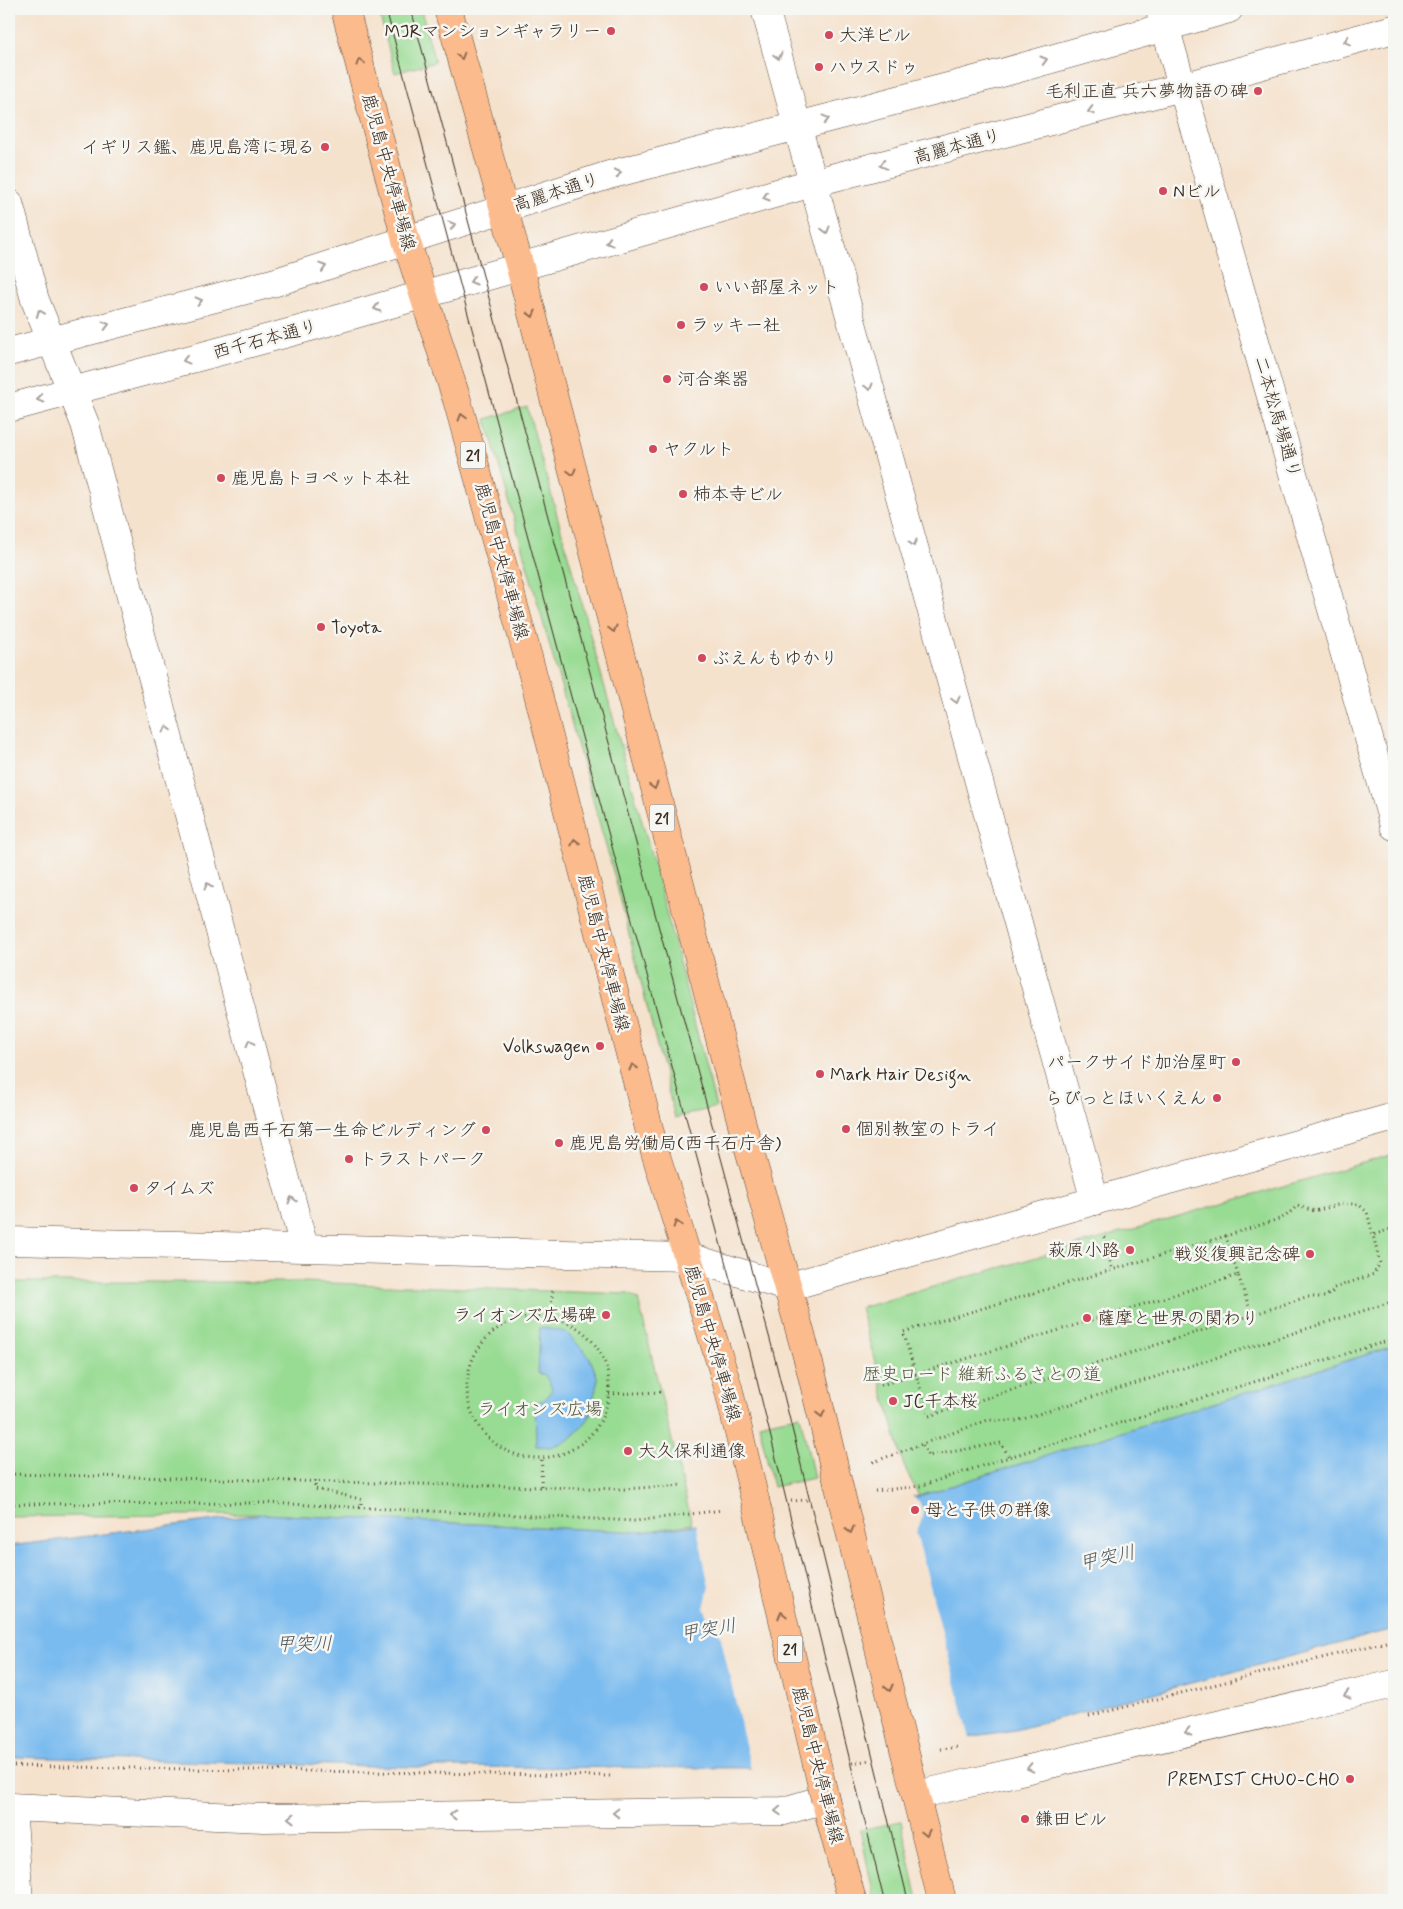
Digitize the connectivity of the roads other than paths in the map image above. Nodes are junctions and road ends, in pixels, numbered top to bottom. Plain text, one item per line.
1 (344, 9) edge
2 (448, 9) edge
3 (765, 9) edge
4 (1228, 9) edge
5 (1163, 17) edge
6 (1394, 29) edge
7 (1182, 87) junction
8 (798, 126) junction
9 (812, 183) junction
10 (9, 202) edge
11 (504, 208) junction
12 (406, 240) junction
13 (520, 267) junction
14 (424, 295) junction
15 (51, 341) junction
16 (9, 352) edge
17 (71, 391) junction
18 (9, 408) edge
19 (1394, 826) edge
20 (1394, 1117) edge
21 (1095, 1201) junction
22 (9, 1241) edge
23 (304, 1247) junction
24 (688, 1256) junction
25 (787, 1287) junction
26 (1394, 1684) edge
27 (917, 1795) junction
28 (825, 1798) junction
29 (10, 1807) edge
30 (19, 1900) edge
31 (852, 1900) edge
32 (942, 1900) edge

12 -> 1 main road, 鹿児島中央停車場線 / 21
2 -> 11 main road, 21
3 -> 8 street
4 - 5 street, 高麗本通り
5 - 7 street, 二本松馬場通り
8 -> 5 street, 高麗本通り
6 -> 7 street, 高麗本通り
7 -> 9 street, 高麗本通り
7 - 19 street, 二本松馬場通り
8 - 9 street
11 -> 8 street, 高麗本通り
9 -> 13 street, 高麗本通り
9 -> 21 street
15 -> 10 street
12 -> 11 street, 高麗本通り
11 - 13 main road, 21
12 - 14 main road, 鹿児島中央停車場線 / 21
15 -> 12 street
13 -> 14 street, 西千石本通り
13 -> 25 main road, 21
14 -> 17 street, 西千石本通り
24 -> 14 main road, 鹿児島中央停車場線 / 21
15 - 16 street
15 - 17 street
17 -> 18 street, 西千石本通り
23 -> 17 street
20 - 21 street
21 - 25 street
22 - 23 street
23 - 24 street
24 - 25 street
28 -> 24 main road, 鹿児島中央停車場線 / 21, bridge
25 -> 27 main road, 21, bridge
26 -> 27 street
27 -> 32 main road, 21
28 -> 29 street
28 - 31 main road, 鹿児島中央停車場線 / 21
29 - 30 street

